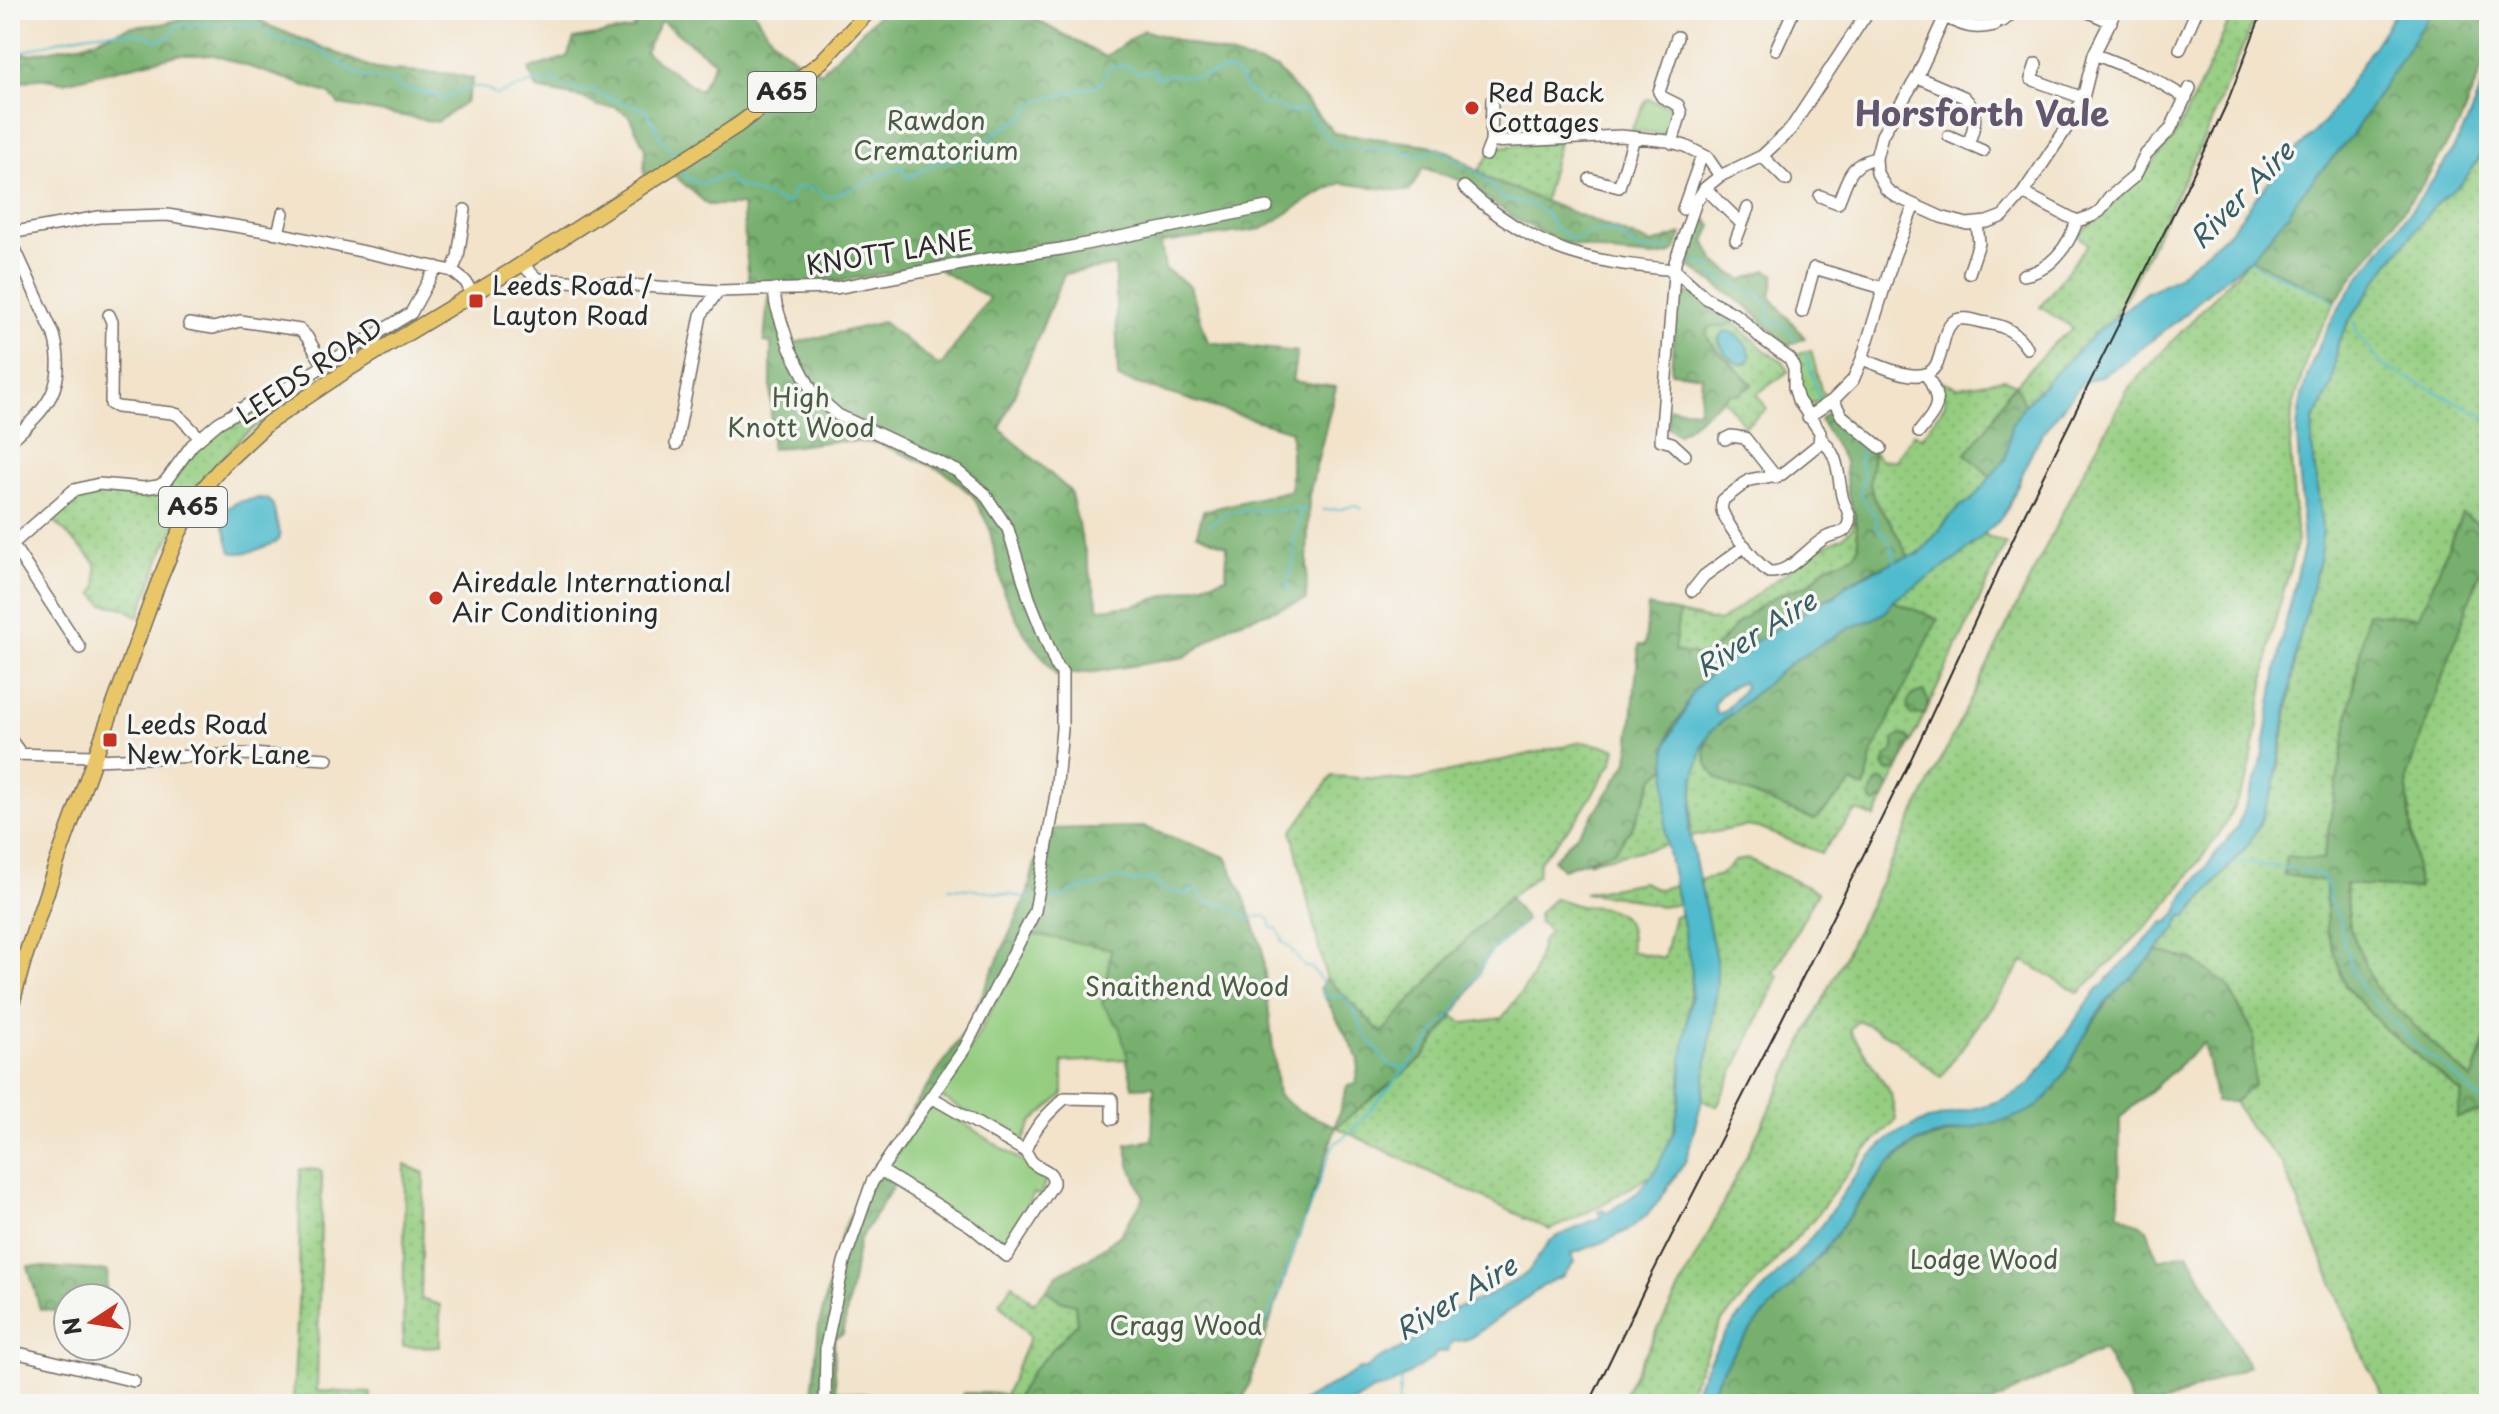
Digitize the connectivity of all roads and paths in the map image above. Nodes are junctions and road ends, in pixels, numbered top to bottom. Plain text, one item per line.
1 (870, 10) edge
2 (1794, 10) edge
3 (1848, 10) edge
4 (2016, 10) edge
5 (2084, 10) edge
6 (2116, 10) edge
7 (2195, 11) edge
8 (1946, 14) edge
9 (1867, 15) edge
10 (2111, 22) junction
11 (1677, 37) dead end
12 (1776, 49) dead end
13 (2180, 49) dead end
14 (2094, 54) junction
15 (2036, 64) dead end
16 (1917, 77) junction
17 (2083, 98) junction
18 (1492, 100) dead end
19 (1949, 136) dead end
20 (1634, 138) junction
21 (1491, 142) junction
22 (1672, 143) junction
23 (1968, 145) junction
24 (1983, 151) dead end
25 (1486, 155) dead end
26 (1702, 155) junction
27 (1762, 156) junction
28 (1876, 158) junction
29 (1720, 176) junction
30 (1590, 179) dead end
31 (1786, 180) dead end
32 (1464, 187) dead end
33 (1705, 188) junction
34 (2023, 193) junction
35 (1820, 196) dead end
36 (1914, 205) junction
37 (1267, 207) dead end
38 (1748, 208) dead end
39 (1683, 209) dead end
40 (465, 210) dead end
41 (283, 213) dead end
42 (2077, 221) junction
43 (1977, 223) junction
44 (1742, 224) junction
45 (278, 233) junction
46 (10, 235) edge
47 (1736, 240) dead end
48 (522, 264) junction
49 (436, 267) junction
50 (1675, 270) junction
51 (452, 271) junction
52 (1969, 273) dead end
53 (2023, 275) dead end
54 (1883, 288) junction
55 (689, 289) junction
56 (718, 291) junction
57 (774, 291) junction
58 (472, 295) junction
59 (1961, 305) dead end
60 (1802, 312) dead end
61 (109, 315) dead end
62 (701, 315) junction
63 (1957, 319) junction
64 (189, 324) dead end
65 (2027, 348) dead end
66 (1862, 359) junction
67 (324, 366) junction
68 (1926, 374) junction
69 (1833, 400) junction
70 (1808, 417) junction
71 (1919, 432) dead end
72 (200, 438) junction
73 (1821, 438) junction
74 (1725, 439) dead end
75 (10, 441) edge
76 (676, 444) dead end
77 (1881, 448) dead end
78 (1685, 455) dead end
79 (1776, 477) junction
80 (11, 545) edge
81 (1745, 546) junction
82 (1692, 591) dead end
83 (80, 648) dead end
84 (10, 739) edge
85 (15, 754) edge
86 (95, 758) junction
87 (327, 759) dead end
88 (10, 1011) edge
89 (931, 1097) junction
90 (1112, 1119) dead end
91 (1025, 1151) junction
92 (880, 1170) junction
93 (10, 1351) edge
94 (134, 1381) dead end
95 (825, 1404) edge

1 - 48 main road, LEEDS ROAD / A65
2 - 12 street
3 - 9 street
4 - 8 street
5 - 10 street
6 - 10 street
7 - 13 street
8 - 16 street
9 - 27 street
10 - 14 street
11 - 22 street
14 - 17 street
14 - 42 street
15 - 17 street
16 - 23 street
16 - 28 street
17 - 34 street
18 - 21 street
19 - 23 street
20 - 21 street
20 - 22 street
20 - 30 street
21 - 25 street
22 - 26 street
23 - 24 street
26 - 29 street
26 - 39 street
27 - 29 street
27 - 31 street
28 - 35 street
28 - 36 street
29 - 33 street
32 - 50 street
33 - 44 street
33 - 50 street
34 - 42 street
34 - 43 street
36 - 43 street
36 - 54 street
37 - 57 street, KNOTT LANE
38 - 44 street
40 - 51 street
41 - 45 street
42 - 53 street
43 - 52 street
44 - 47 street
45 - 46 street
45 - 49 street
46 - 75 street
48 - 55 street, KNOTT LANE
48 - 58 main road, LEEDS ROAD / A65
49 - 51 street
49 - 67 street
50 - 70 street
50 - 78 street
51 - 58 street
54 - 60 street
54 - 66 street
55 - 56 street, KNOTT LANE
55 - 62 street
56 - 57 street, KNOTT LANE
56 - 62 street
57 - 89 street
58 - 86 main road, LEEDS ROAD / A65
59 - 63 street
61 - 72 street
62 - 76 street
63 - 65 street
63 - 68 street
64 - 67 street
66 - 68 street
66 - 69 street
67 - 72 street
68 - 71 street
69 - 70 street
69 - 77 street
70 - 73 street
72 - 80 street
73 - 79 street
73 - 81 street
74 - 79 street
79 - 81 street
80 - 83 street
81 - 82 street
84 - 85 street
85 - 86 street
86 - 87 street
86 - 88 main road, LEEDS ROAD / A65
89 - 91 street
89 - 92 street
90 - 91 street
91 - 92 street
92 - 95 street
93 - 94 street

